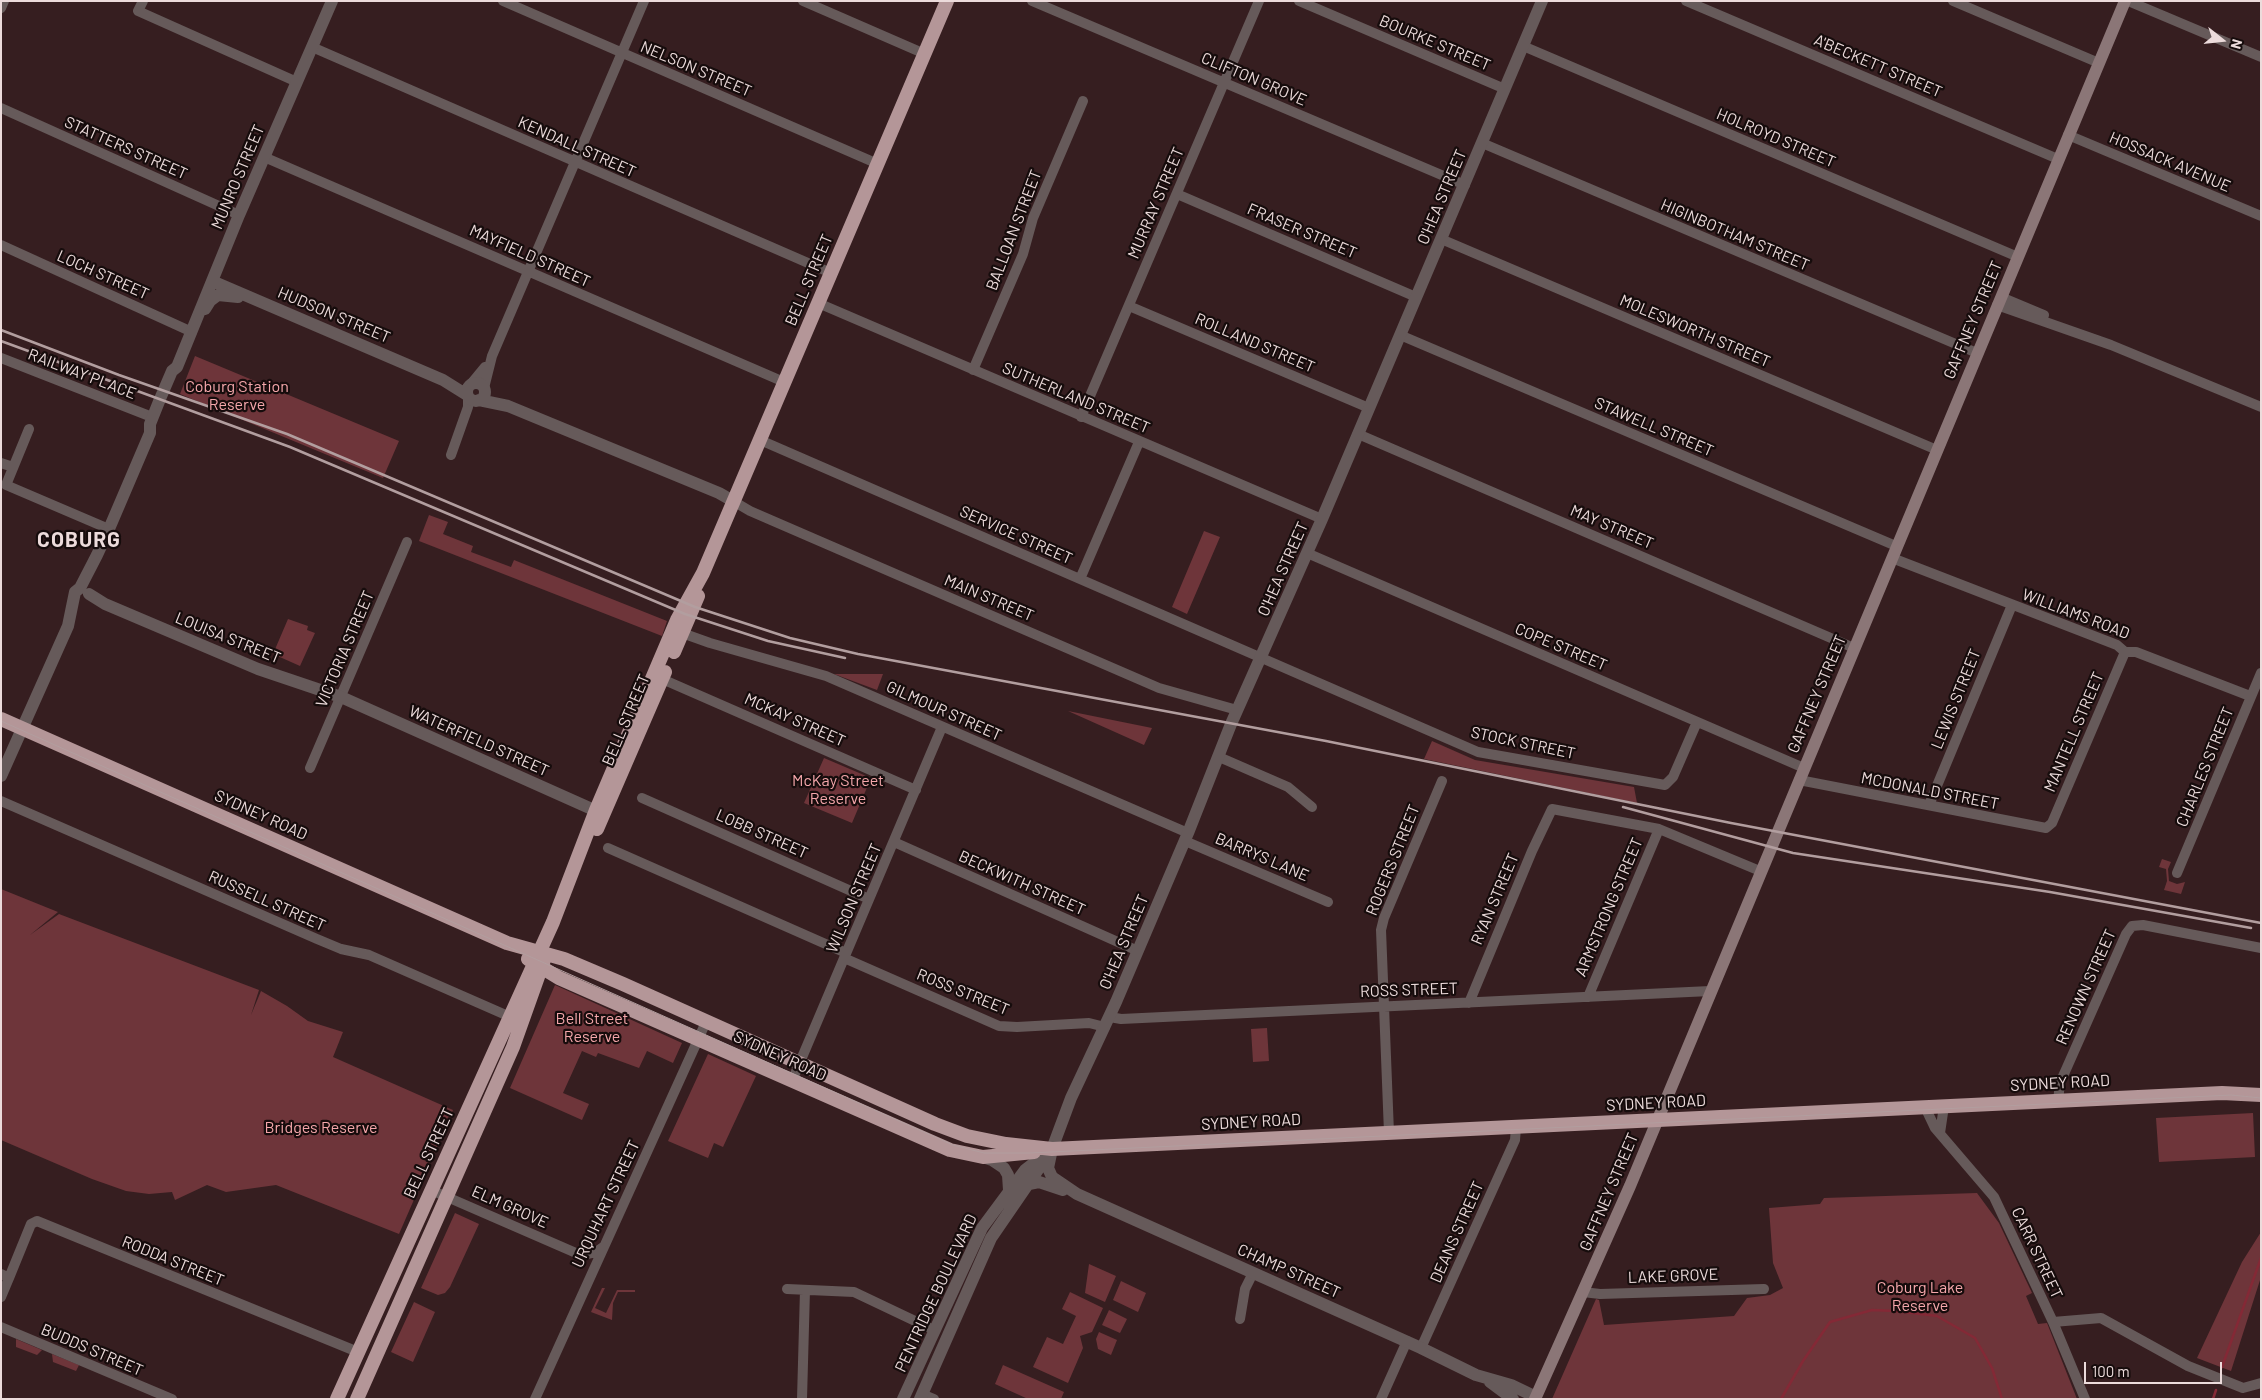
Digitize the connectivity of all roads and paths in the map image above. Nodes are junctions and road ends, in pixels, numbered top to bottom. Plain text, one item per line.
1 (4, 1) edge
2 (332, 1) edge
3 (504, 1) edge
4 (644, 1) edge
5 (803, 1) edge
6 (947, 1) edge
7 (1032, 1) edge
8 (1260, 1) edge
9 (1299, 1) edge
10 (1542, 1) edge
11 (1686, 1) edge
12 (1953, 1) edge
13 (2126, 1) edge
14 (140, 6) edge
15 (1, 8) edge
16 (1523, 46) junction
17 (312, 47) junction
18 (622, 53) junction
19 (925, 54) junction
20 (2261, 57) edge
21 (2099, 63) junction
22 (297, 82) junction
23 (1224, 82) junction
24 (1505, 89) junction
25 (1083, 101) dead end
26 (1, 108) edge
27 (2068, 135) junction
28 (1482, 143) junction
29 (264, 157) junction
30 (2058, 159) junction
31 (575, 162) junction
32 (878, 164) junction
33 (1464, 185) junction
34 (1177, 194) junction
35 (239, 215) junction
36 (2261, 216) edge
37 (1441, 239) junction
38 (1, 245) edge
39 (2018, 256) junction
40 (528, 271) junction
41 (831, 273) junction
42 (212, 281) junction
43 (1416, 296) junction
44 (253, 298) junction
45 (1999, 301) junction
46 (818, 303) junction
47 (1129, 306) junction
48 (192, 332) junction
49 (1400, 336) junction
50 (1977, 353) junction
51 (1, 358) edge
52 (177, 367) junction
53 (973, 370) junction
54 (784, 382) junction
55 (475, 392) junction
56 (2261, 407) edge
57 (1369, 408) junction
58 (152, 417) junction
59 (1081, 417) junction
60 (29, 429) dead end
61 (150, 433) junction
62 (1358, 434) junction
63 (760, 440) junction
64 (1139, 442) junction
65 (1937, 450) junction
66 (451, 454) dead end
67 (1, 463) edge
68 (13, 467) junction
69 (4, 484) edge
70 (733, 502) junction
71 (1322, 519) junction
72 (109, 529) junction
73 (407, 542) dead end
74 (1894, 552) junction
75 (1307, 553) junction
76 (703, 573) junction
77 (1080, 580) junction
78 (84, 596) junction
79 (2012, 605) junction
80 (682, 633) junction
81 (1854, 648) junction
82 (2125, 652) junction
83 (1261, 658) junction
84 (2261, 673) edge
85 (662, 679) junction
86 (2254, 695) edge
87 (341, 697) junction
88 (1237, 710) junction
89 (1, 719) edge
90 (1697, 722) junction
91 (942, 727) junction
92 (22, 728) junction
93 (1219, 757) junction
94 (310, 768) dead end
95 (1804, 768) junction
96 (1, 776) edge
97 (1799, 780) junction
98 (1442, 781) dead end
99 (916, 790) junction
100 (642, 798) dead end
101 (1, 800) edge
102 (1929, 806) junction
103 (1312, 807) dead end
104 (600, 812) junction
105 (2052, 823) joint
106 (1659, 829) junction
107 (1186, 837) junction
108 (894, 842) junction
109 (608, 848) dead end
110 (1760, 871) junction
111 (2177, 873) dead end
112 (869, 899) junction
113 (1328, 902) dead end
114 (2261, 948) edge
115 (1138, 950) junction
116 (845, 956) junction
117 (540, 959) junction
118 (1710, 991) junction
119 (1588, 997) junction
120 (1469, 1003) junction
121 (1384, 1005) junction
122 (517, 1020) junction
123 (706, 1022) junction
124 (1107, 1022) junction
125 (698, 1040) junction
126 (799, 1063) junction
127 (792, 1081) junction
128 (2261, 1096) edge
129 (2058, 1101) junction
130 (1944, 1106) junction
131 (1925, 1107) junction
132 (466, 1114) junction
133 (480, 1120) junction
134 (1657, 1120) junction
135 (1516, 1127) junction
136 (1389, 1133) junction
137 (1940, 1133) junction
138 (1052, 1149) junction
139 (983, 1157) junction
140 (1029, 1184) junction
141 (431, 1190) junction
142 (1009, 1190) junction
143 (1077, 1194) junction
144 (448, 1197) junction
145 (603, 1246) junction
146 (576, 1253) junction
147 (1253, 1273) junction
148 (5, 1276) edge
149 (588, 1281) junction
150 (1764, 1289) dead end
151 (788, 1290) dead end
152 (805, 1290) junction
153 (1584, 1292) junction
154 (1, 1297) edge
155 (1240, 1319) dead end
156 (2053, 1322) junction
157 (1, 1327) edge
158 (934, 1330) junction
159 (1407, 1342) junction
160 (1421, 1348) junction
161 (358, 1352) junction
162 (1486, 1379) junction
163 (2261, 1382) edge
164 (910, 1387) junction
165 (925, 1397) edge
166 (1509, 1398) edge
167 (1536, 1398) edge
168 (172, 1399) edge
169 (337, 1399) edge
170 (358, 1399) edge
171 (535, 1399) edge
172 (802, 1399) edge
173 (903, 1399) edge
174 (1380, 1399) edge
175 (2085, 1399) edge

1 - 15 street
2 - 17 street, MUNRO STREET
3 - 18 street, NELSON STREET
4 - 18 street
5 - 19 street
6 - 19 highway, BELL STREET
7 - 23 street, CLIFTON GROVE
8 - 23 street, MURRAY STREET
9 - 24 street, BOURKE STREET
10 - 16 street, O'HEA STREET
11 - 30 street, A'BECKETT STREET
12 - 21 street
13 - 20 street
13 - 21 main road, GAFFNEY STREET
14 - 22 street
16 - 24 street, O'HEA STREET
16 - 39 street, HOLROYD STREET
17 - 22 street, MUNRO STREET
17 - 31 street, KENDALL STREET
18 - 31 street
18 - 32 street, NELSON STREET
19 - 32 highway, BELL STREET
21 - 27 main road, GAFFNEY STREET
22 - 29 street, MUNRO STREET
23 - 33 street, CLIFTON GROVE
23 - 34 street, MURRAY STREET
24 - 28 street, O'HEA STREET
25 - 53 street, BALLOAN STREET
26 - 35 street, STATTERS STREET
27 - 30 main road, GAFFNEY STREET
27 - 36 street, HOSSACK AVENUE
28 - 33 street, O'HEA STREET
28 - 50 street, HIGINBOTHAM STREET
29 - 35 street, MUNRO STREET
29 - 40 street, MAYFIELD STREET
30 - 39 main road, GAFFNEY STREET
31 - 40 street
31 - 41 street, KENDALL STREET
32 - 41 highway, BELL STREET
33 - 37 street, O'HEA STREET
34 - 43 street, FRASER STREET
34 - 47 street, MURRAY STREET
35 - 42 street, MUNRO STREET
37 - 43 street, O'HEA STREET
37 - 65 street, MOLESWORTH STREET
38 - 48 street, LOCH STREET
39 - 45 main road, GAFFNEY STREET
40 - 54 street, MAYFIELD STREET
40 - 55 street
41 - 46 highway, BELL STREET
42 - 44 street, HUDSON STREET
42 - 48 street, MUNRO STREET
43 - 49 street, O'HEA STREET
44 - 48 street
44 - 55 street, HUDSON STREET
45 - 50 main road, GAFFNEY STREET
45 - 56 street
46 - 53 street, SUTHERLAND STREET
46 - 54 highway, BELL STREET
47 - 57 street, ROLLAND STREET
47 - 59 street, MURRAY STREET
48 - 52 street, MUNRO STREET
49 - 57 street, O'HEA STREET
49 - 74 street, STAWELL STREET
50 - 65 main road, GAFFNEY STREET
51 - 58 street, RAILWAY PLACE
52 - 58 street, MUNRO STREET
52 - 61 street, MUNRO STREET
53 - 59 street, SUTHERLAND STREET
54 - 63 highway, BELL STREET
55 - 66 street
55 - 70 street, HUDSON STREET
57 - 62 street, O'HEA STREET
58 - 61 street, MUNRO STREET
59 - 64 street, SUTHERLAND STREET
60 - 68 street
61 - 72 street, MUNRO STREET
62 - 71 street, O'HEA STREET
62 - 81 street, MAY STREET
63 - 70 highway, BELL STREET
63 - 77 street, SERVICE STREET
64 - 71 street, SUTHERLAND STREET
64 - 77 street
65 - 74 main road, GAFFNEY STREET
67 - 68 street
68 - 69 street
69 - 72 street
70 - 76 highway, BELL STREET
70 - 88 street, MAIN STREET
71 - 75 street, O'HEA STREET
72 - 78 street, MUNRO STREET
73 - 87 street, VICTORIA STREET
74 - 79 street, WILLIAMS ROAD
74 - 81 main road, GAFFNEY STREET
75 - 83 street, O'HEA STREET
75 - 90 street, COPE STREET
76 - 80 highway, BELL STREET
76 - 104 highway, BELL STREET
77 - 83 street, SERVICE STREET
78 - 87 street, LOUISA STREET
78 - 92 street, MUNRO STREET
79 - 82 street, WILLIAMS ROAD
79 - 102 street, LEWIS STREET
80 - 85 highway, BELL STREET
80 - 91 street, GILMOUR STREET
81 - 95 main road, GAFFNEY STREET
82 - 86 street, WILLIAMS ROAD
82 - 105 street, MANTELL STREET
83 - 88 street, O'HEA STREET
83 - 90 street, STOCK STREET
84 - 86 street, CHARLES STREET
85 - 99 street, MCKAY STREET
85 - 104 highway, BELL STREET
86 - 111 street, CHARLES STREET
87 - 94 street, VICTORIA STREET
87 - 104 street, WATERFIELD STREET
88 - 93 street, O'HEA STREET
89 - 92 highway, SYDNEY ROAD
90 - 95 street, COPE STREET
91 - 99 street, WILSON STREET
91 - 107 street, GILMOUR STREET
92 - 96 street, MUNRO STREET
92 - 117 highway, SYDNEY ROAD
93 - 103 street
93 - 107 street, O'HEA STREET
95 - 97 main road, GAFFNEY STREET
97 - 102 street, MCDONALD STREET
97 - 110 main road, GAFFNEY STREET
98 - 121 street, ROGERS STREET
99 - 108 street, WILSON STREET
100 - 112 street, LOBB STREET
101 - 122 street, RUSSELL STREET
102 - 105 street, MCDONALD STREET
104 - 117 highway, BELL STREET
106 - 110 street
106 - 119 street, ARMSTRONG STREET
106 - 120 street, RYAN STREET
107 - 113 street, BARRYS LANE
107 - 115 street, O'HEA STREET
108 - 112 street, WILSON STREET
108 - 115 street, BECKWITH STREET
109 - 116 street, ROSS STREET
110 - 118 main road, GAFFNEY STREET
112 - 116 street, WILSON STREET
114 - 129 street, RENOWN STREET
115 - 124 street, O'HEA STREET
116 - 124 street, ROSS STREET
116 - 126 street, WILSON STREET
117 - 122 highway, BELL STREET
117 - 123 highway, SYDNEY ROAD
117 - 125 highway, SYDNEY ROAD
118 - 119 street, ROSS STREET
118 - 134 main road, GAFFNEY STREET
119 - 120 street, ROSS STREET
120 - 121 street, ROSS STREET
121 - 124 street, ROSS STREET
121 - 136 street, ROGERS STREET
122 - 132 highway, BELL STREET
122 - 133 highway, BELL STREET
123 - 125 street, URQUHART STREET
123 - 126 highway, SYDNEY ROAD
124 - 138 street, O'HEA STREET
125 - 127 highway, SYDNEY ROAD
125 - 145 street, URQUHART STREET
126 - 127 street, WILSON STREET
126 - 138 highway, SYDNEY ROAD
127 - 139 highway, SYDNEY ROAD
128 - 129 highway, SYDNEY ROAD
129 - 130 highway, SYDNEY ROAD
130 - 131 highway, SYDNEY ROAD
130 - 137 street
131 - 134 highway, SYDNEY ROAD
131 - 137 street, CARR STREET
132 - 133 highway
132 - 141 highway, BELL STREET
133 - 144 highway, BELL STREET
134 - 135 highway, SYDNEY ROAD
134 - 153 main road, GAFFNEY STREET
135 - 136 highway, SYDNEY ROAD
135 - 160 street, DEANS STREET
136 - 138 highway, SYDNEY ROAD
137 - 156 street, CARR STREET
138 - 139 highway, SYDNEY ROAD
138 - 140 street, PENTRIDGE BOULEVARD
138 - 142 street, PENTRIDGE BOULEVARD
138 - 143 street, CHAMP STREET
139 - 142 street
140 - 143 street, CHAMP STREET
140 - 165 street, PENTRIDGE BOULEVARD
141 - 144 street, ELM GROVE
141 - 161 highway, BELL STREET
142 - 158 street, PENTRIDGE BOULEVARD
143 - 147 street, CHAMP STREET
144 - 146 street, ELM GROVE
144 - 170 highway, BELL STREET
145 - 146 street
145 - 149 street, URQUHART STREET
146 - 149 street
147 - 155 street
147 - 159 street, CHAMP STREET
148 - 154 street
148 - 161 street, RODDA STREET
149 - 171 street, URQUHART STREET
150 - 153 street, LAKE GROVE
151 - 152 street
152 - 158 street
152 - 172 street
153 - 167 main road, GAFFNEY STREET
156 - 163 street
156 - 175 street, CARR STREET
157 - 168 street, BUDDS STREET
158 - 164 street, PENTRIDGE BOULEVARD
159 - 160 street, CHAMP STREET
159 - 174 street
160 - 162 street, CHAMP STREET
161 - 169 highway, BELL STREET
162 - 166 street, CHAMP STREET
162 - 167 street, CHAMP STREET
164 - 165 street
164 - 173 street, PENTRIDGE BOULEVARD

